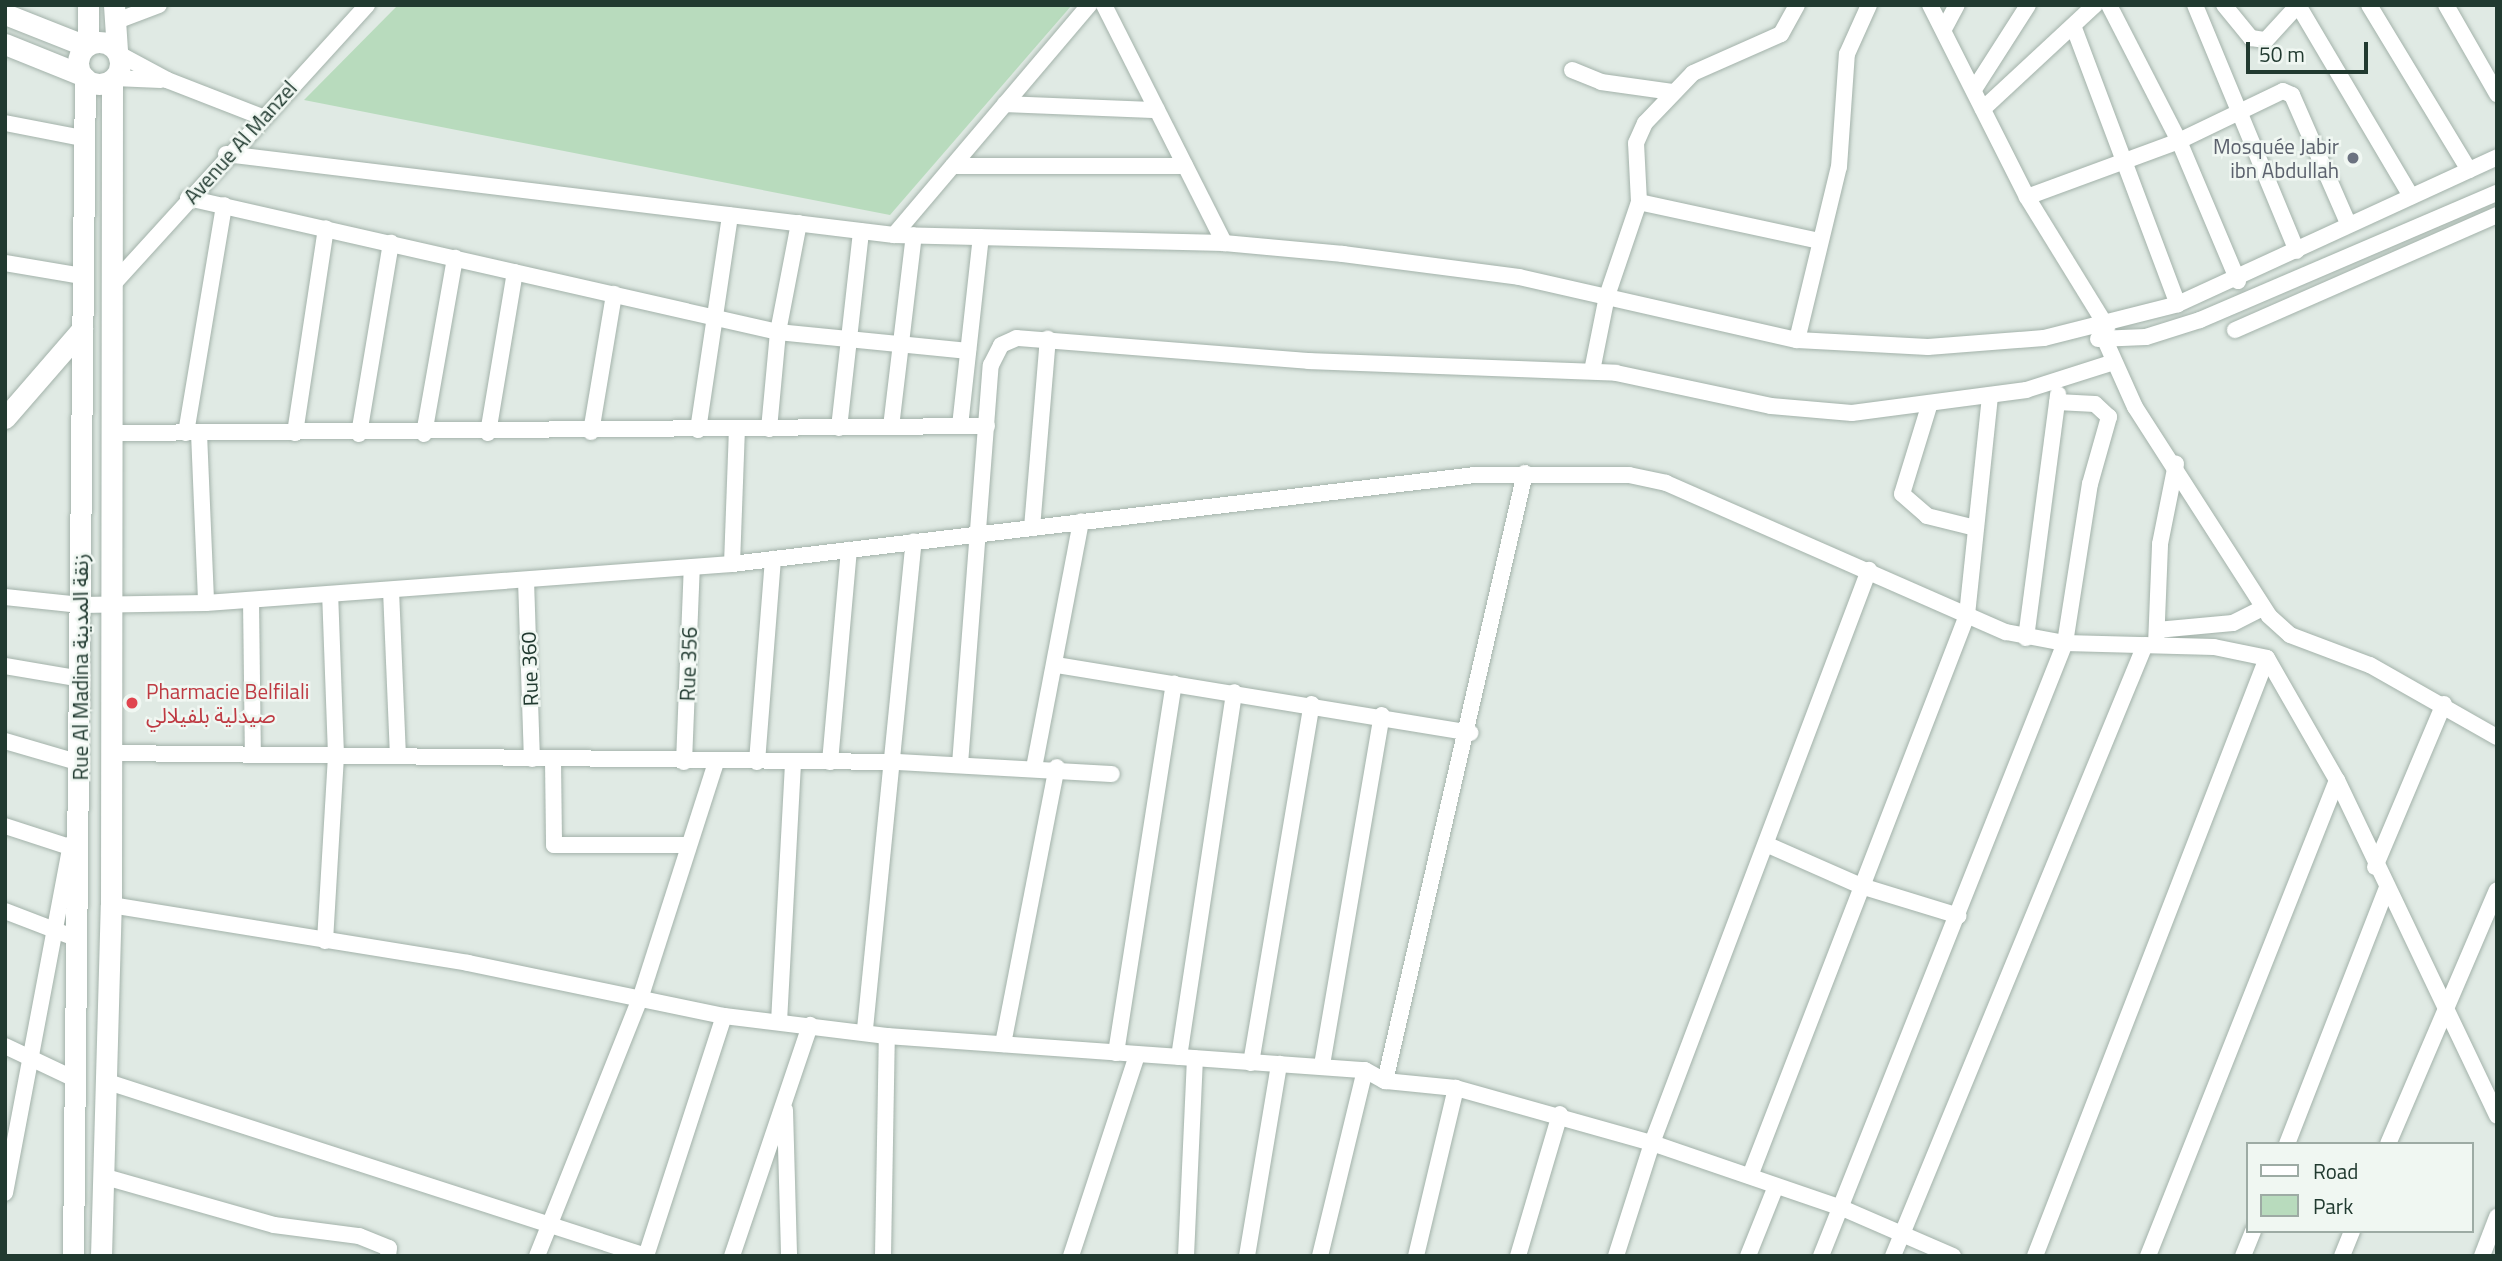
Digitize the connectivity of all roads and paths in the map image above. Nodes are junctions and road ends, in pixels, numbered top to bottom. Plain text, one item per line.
1 (88, 5) edge
2 (159, 5) edge
3 (367, 5) edge
4 (1090, 5) edge
5 (1104, 5) edge
6 (1797, 5) edge
7 (1869, 5) edge
8 (1930, 5) edge
9 (1957, 5) edge
10 (2028, 5) edge
11 (2095, 5) edge
12 (2109, 5) edge
13 (2195, 5) edge
14 (2224, 5) edge
15 (2369, 5) edge
16 (2445, 5) edge
17 (5, 14) edge
18 (114, 14) edge
19 (2074, 28) junction
20 (1944, 29) junction
21 (5, 44) edge
22 (87, 46) junction
23 (118, 52) junction
24 (1572, 70) dead end
25 (83, 77) junction
26 (113, 79) junction
27 (167, 80) junction
28 (1975, 88) junction
29 (1672, 92) junction
30 (2497, 94) edge
31 (1005, 104) junction
32 (1983, 109) junction
33 (1157, 110) junction
34 (2236, 110) junction
35 (262, 117) junction
36 (5, 123) edge
37 (82, 138) junction
38 (2179, 141) junction
39 (226, 154) junction
40 (2497, 157) edge
41 (2120, 164) junction
42 (953, 166) junction
43 (1185, 166) junction
44 (2469, 170) junction
45 (2497, 193) edge
46 (2411, 196) junction
47 (2027, 197) junction
48 (188, 198) junction
49 (1639, 202) junction
50 (224, 205) junction
51 (730, 215) junction
52 (2497, 215) edge
53 (799, 223) junction
54 (2347, 223) junction
55 (326, 228) junction
56 (861, 231) junction
57 (894, 235) junction
58 (914, 235) junction
59 (981, 237) junction
60 (1820, 241) junction
61 (391, 243) junction
62 (1224, 243) junction
63 (2297, 251) junction
64 (455, 258) junction
65 (5, 263) edge
66 (515, 272) junction
67 (82, 276) junction
68 (116, 281) junction
69 (2238, 281) junction
70 (614, 294) junction
71 (1607, 296) junction
72 (2178, 304) junction
73 (715, 317) junction
74 (82, 330) junction
75 (2235, 330) dead end
76 (778, 332) junction
77 (2106, 333) junction
78 (849, 339) junction
79 (1048, 339) junction
80 (1797, 340) junction
81 (901, 344) junction
82 (968, 351) junction
83 (2114, 362) junction
84 (1592, 371) junction
85 (2060, 380) junction
86 (1990, 395) junction
87 (2057, 402) junction
88 (1930, 403) junction
89 (2135, 407) junction
90 (2109, 417) junction
91 (5, 418) edge
92 (960, 426) junction
93 (987, 426) junction
94 (891, 427) junction
95 (839, 428) junction
96 (769, 429) junction
97 (698, 430) junction
98 (737, 430) junction
99 (592, 432) junction
100 (114, 433) junction
101 (192, 433) junction
102 (295, 433) junction
103 (488, 433) junction
104 (359, 434) junction
105 (424, 434) junction
106 (2176, 464) junction
107 (1525, 473) junction
108 (1081, 521) junction
109 (1032, 528) junction
110 (1976, 528) junction
111 (977, 534) junction
112 (914, 541) junction
113 (849, 550) junction
114 (773, 559) junction
115 (732, 564) junction
116 (692, 567) junction
117 (1869, 570) junction
118 (526, 580) junction
119 (391, 590) junction
120 (330, 595) junction
121 (5, 597) edge
122 (251, 600) junction
123 (206, 603) junction
124 (81, 605) junction
125 (111, 606) junction
126 (2262, 608) junction
127 (1967, 615) junction
128 (2026, 638) junction
129 (2153, 640) junction
130 (2065, 643) junction
131 (2267, 658) junction
132 (1056, 665) junction
133 (5, 666) edge
134 (81, 679) junction
135 (1174, 684) junction
136 (1234, 692) junction
137 (1312, 704) junction
138 (2444, 704) junction
139 (1382, 715) junction
140 (1470, 733) junction
141 (2497, 737) edge
142 (5, 741) edge
143 (112, 753) junction
144 (253, 754) junction
145 (336, 755) junction
146 (398, 755) junction
147 (531, 759) junction
148 (553, 760) junction
149 (684, 762) junction
150 (716, 762) junction
151 (757, 762) junction
152 (793, 762) junction
153 (830, 762) junction
154 (897, 762) junction
155 (80, 763) junction
156 (960, 764) junction
157 (1057, 767) junction
158 (1034, 768) junction
159 (1112, 774) dead end
160 (2337, 780) junction
161 (5, 826) edge
162 (687, 845) junction
163 (1768, 845) junction
164 (75, 848) junction
165 (2375, 867) junction
166 (1861, 886) junction
167 (2386, 890) junction
168 (2497, 890) edge
169 (111, 905) junction
170 (5, 911) edge
171 (1959, 916) junction
172 (53, 929) junction
173 (78, 939) junction
174 (325, 942) junction
175 (641, 996) junction
176 (2444, 1009) junction
177 (724, 1016) junction
178 (779, 1021) junction
179 (810, 1025) junction
180 (865, 1030) junction
181 (887, 1036) junction
182 (1003, 1044) junction
183 (5, 1046) edge
184 (1116, 1054) junction
185 (1137, 1055) junction
186 (29, 1058) junction
187 (1187, 1058) junction
188 (1251, 1063) junction
189 (1279, 1064) junction
190 (1322, 1065) junction
191 (1365, 1070) junction
192 (77, 1080) junction
193 (105, 1081) junction
194 (1385, 1081) junction
195 (1456, 1088) junction
196 (785, 1101) junction
197 (1560, 1114) junction
198 (2497, 1116) edge
199 (2288, 1142) edge
200 (2389, 1142) edge
201 (1652, 1143) junction
202 (9, 1147) edge
203 (1750, 1176) junction
204 (102, 1177) junction
205 (1776, 1186) junction
206 (5, 1193) edge
207 (1842, 1208) junction
208 (2497, 1217) edge
209 (549, 1222) junction
210 (2252, 1233) edge
211 (2352, 1233) edge
212 (1902, 1234) junction
213 (73, 1256) edge
214 (101, 1256) edge
215 (388, 1256) edge
216 (537, 1256) edge
217 (732, 1256) edge
218 (789, 1256) edge
219 (883, 1256) edge
220 (1072, 1256) edge
221 (1186, 1256) edge
222 (1247, 1256) edge
223 (1320, 1256) edge
224 (1416, 1256) edge
225 (1518, 1256) edge
226 (1616, 1256) edge
227 (1748, 1256) edge
228 (1821, 1256) edge
229 (1894, 1256) edge
230 (1953, 1256) edge
231 (2035, 1256) edge
232 (2148, 1256) edge
233 (2243, 1256) edge
234 (2342, 1256) edge
235 (2482, 1256) edge

1 - 22 main road
2 - 18 street
3 - 35 street, Avenue Al Manzel
4 - 31 street
5 - 33 street
6 - 29 street
7 - 60 street
8 - 20 street
9 - 20 street
10 - 28 street
11 - 19 street
12 - 38 street
13 - 34 street
14 - 46 street
15 - 44 street
16 - 30 street
17 - 22 main road
18 - 23 main road
19 - 32 street
19 - 41 street
20 - 28 street
21 - 25 main road
22 - 23 main road
22 - 25 main road
23 - 26 main road
23 - 27 street
24 - 29 street
25 - 26 main road
25 - 37 main road, Rue Al Madina زنقة المدينة
26 - 27 street
26 - 68 main road, Rue Al Madina زنقة المدينة
27 - 35 street
28 - 32 street
29 - 49 street
31 - 33 street
31 - 42 street
32 - 47 street
33 - 43 street
34 - 38 street
34 - 54 street
34 - 63 street
35 - 39 street, Avenue Al Manzel
36 - 37 street
37 - 67 main road, Rue Al Madina زنقة المدينة
38 - 41 street
38 - 69 street
39 - 48 street, Avenue Al Manzel
39 - 51 street
40 - 44 street
41 - 47 street
41 - 72 street
42 - 43 street
42 - 57 street
43 - 62 street
44 - 46 street
45 - 77 street
46 - 54 street
47 - 77 street
48 - 50 street
48 - 68 street, Avenue Al Manzel
49 - 60 street
49 - 71 street
50 - 55 street
50 - 101 street
51 - 53 street
51 - 73 street
52 - 75 street
53 - 56 street
53 - 76 street
54 - 63 street
55 - 61 street
55 - 102 street
56 - 57 street
56 - 78 street
57 - 58 street
58 - 59 street
58 - 81 street
59 - 62 street
59 - 82 street
60 - 80 street
61 - 64 street
61 - 104 street
62 - 71 street
63 - 69 street
64 - 66 street
64 - 105 street
65 - 67 street
66 - 70 street
66 - 103 street
67 - 74 main road, Rue Al Madina زنقة المدينة
68 - 100 main road, Rue Al Madina زنقة المدينة
69 - 72 street
70 - 73 street
70 - 99 street
71 - 80 street
71 - 84 street
72 - 77 street
73 - 76 street
73 - 97 street
74 - 91 main road
74 - 124 main road, Rue Al Madina زنقة المدينة
76 - 78 street
76 - 96 street
77 - 80 street
77 - 83 street
78 - 81 street
78 - 95 street
79 - 84 street
79 - 93 street
79 - 109 street
81 - 82 street
81 - 94 street
82 - 92 street
83 - 85 street
83 - 89 street
84 - 88 street
85 - 86 street
85 - 87 street
86 - 88 street
86 - 110 street
87 - 90 street
87 - 128 street
88 - 110 street
89 - 90 street
89 - 106 street
90 - 130 street
92 - 93 street
92 - 94 street
93 - 111 street
94 - 95 street
95 - 96 street
96 - 98 street
97 - 98 street
97 - 99 street
98 - 115 street
99 - 103 street
100 - 101 street
100 - 125 main road, Rue Al Madina زنقة المدينة
101 - 102 street
101 - 123 street
102 - 104 street
103 - 105 street
104 - 105 street
106 - 126 street
106 - 129 street
107 - 108 street
107 - 117 street
107 - 140 street
108 - 109 street
108 - 132 street
109 - 111 street
110 - 127 street
111 - 112 street
111 - 156 street
112 - 113 street
112 - 154 street
113 - 114 street
113 - 153 street
114 - 115 street
114 - 151 street
115 - 116 street
116 - 118 street
116 - 149 street, Rue 356
117 - 127 street
117 - 163 street
118 - 119 street
118 - 147 street, Rue 360
119 - 120 street
119 - 146 street
120 - 122 street
120 - 145 street
121 - 124 street
122 - 123 street
122 - 144 street
123 - 125 street
124 - 125 street
124 - 134 main road, Rue Al Madina زنقة المدينة
125 - 143 main road, Rue Al Madina زنقة المدينة
126 - 129 street
126 - 138 street
127 - 128 street
127 - 166 street
128 - 130 street
129 - 130 street
129 - 131 street
129 - 212 street
130 - 171 street
131 - 160 street
131 - 231 street
132 - 135 street
132 - 158 street
133 - 134 street
134 - 155 main road, Rue Al Madina زنقة المدينة
135 - 136 street
135 - 184 street
136 - 137 street
136 - 187 street
137 - 139 street
137 - 188 street
138 - 141 street
138 - 165 street
139 - 140 street
139 - 190 street
140 - 194 street
142 - 155 street
143 - 144 street
143 - 169 main road, Rue Al Madina زنقة المدينة
144 - 145 street
145 - 146 street
145 - 174 street
146 - 147 street
147 - 148 street
148 - 149 street
148 - 162 street
149 - 150 street
150 - 151 street
150 - 162 street
151 - 152 street
152 - 153 street
152 - 178 street
153 - 154 street
154 - 156 street
154 - 180 street
155 - 164 main road, Rue Al Madina زنقة المدينة
156 - 158 street
157 - 158 street
157 - 159 street
157 - 182 street
160 - 165 street
160 - 232 street
161 - 164 street
162 - 175 street
163 - 166 street
163 - 201 street
164 - 172 street
164 - 173 main road, Rue Al Madina زنقة المدينة
165 - 167 street
166 - 171 street
166 - 203 street
167 - 176 street
167 - 199 street
168 - 176 street
169 - 174 street
169 - 193 main road, Rue Al Madina زنقة المدينة
170 - 172 street
171 - 207 street
172 - 173 street
172 - 186 street
173 - 192 main road, Rue Al Madina زنقة المدينة
174 - 175 street
175 - 177 street
175 - 209 street
176 - 198 street
176 - 200 street
177 - 178 street
177 - 209 street
178 - 179 street
179 - 180 street
179 - 196 street
180 - 181 street
181 - 182 street
181 - 219 street
182 - 184 street
183 - 186 street
184 - 185 street
185 - 187 street
185 - 220 street
186 - 192 street
186 - 202 street
187 - 188 street
187 - 221 street
188 - 189 street
189 - 190 street
189 - 222 street
190 - 191 street
191 - 194 street
191 - 223 street
192 - 213 main road, Rue Al Madina زنقة المدينة
193 - 204 main road, Rue Al Madina زنقة المدينة
193 - 209 street
194 - 195 street
195 - 197 street
195 - 224 street
196 - 217 street
196 - 218 street
197 - 201 street
197 - 225 street
201 - 203 street
201 - 226 street
202 - 206 street
203 - 205 street
204 - 214 main road, Rue Al Madina زنقة المدينة
204 - 215 street
205 - 207 street
205 - 227 street
207 - 212 street
207 - 228 street
208 - 235 street
209 - 216 street
210 - 233 street
211 - 234 street
212 - 229 street
212 - 230 street

